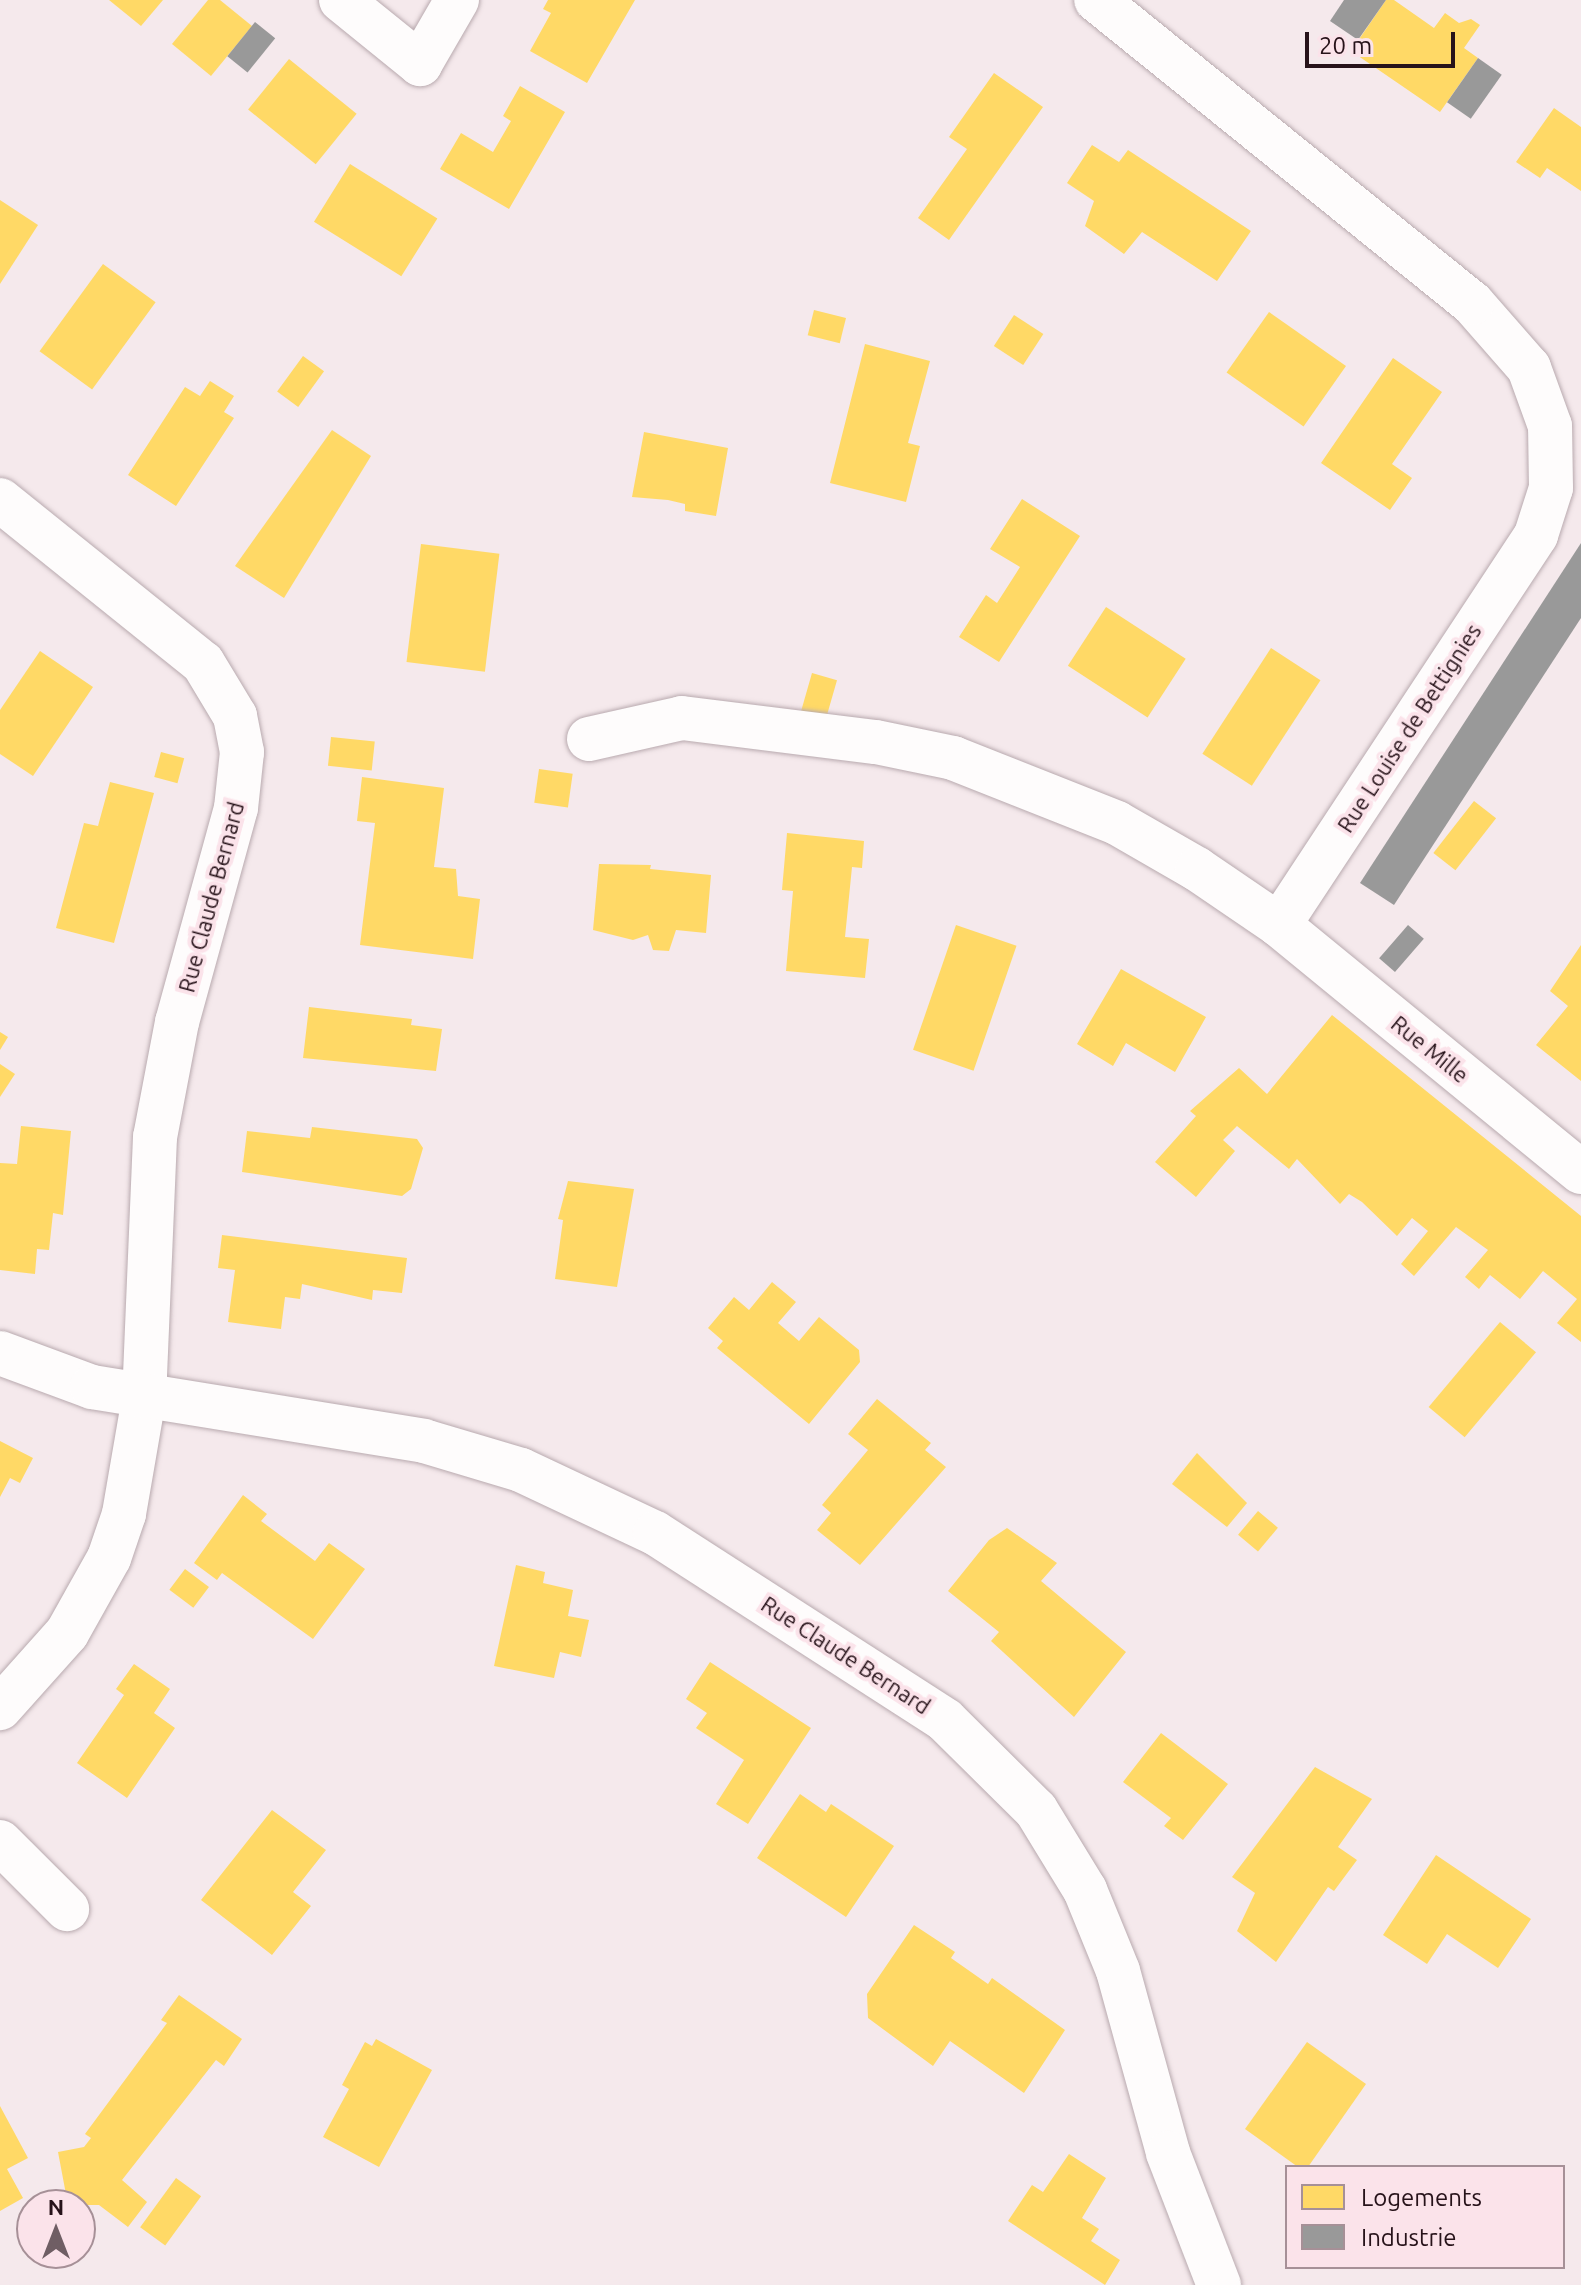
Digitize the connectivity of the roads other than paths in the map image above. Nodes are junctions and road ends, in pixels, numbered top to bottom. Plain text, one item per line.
1 (341, 0) edge
2 (457, 0) edge
3 (1096, 0) edge
4 (0, 500) edge
5 (589, 739) dead end
6 (1279, 925) junction
7 (1581, 1172) edge
8 (0, 1353) edge
9 (144, 1398) junction
10 (0, 1708) edge
11 (0, 1842) edge
12 (67, 1909) dead end
13 (1219, 2285) edge

1 - 2 street
3 - 6 street, Rue Louise de Bettignies
4 - 9 street, Rue Claude Bernard
5 - 6 street
6 - 7 street, Rue Mille
8 - 9 street, Rue Claude Bernard
9 - 10 street, Rue Claude Bernard
9 - 13 street, Rue Claude Bernard
11 - 12 street

